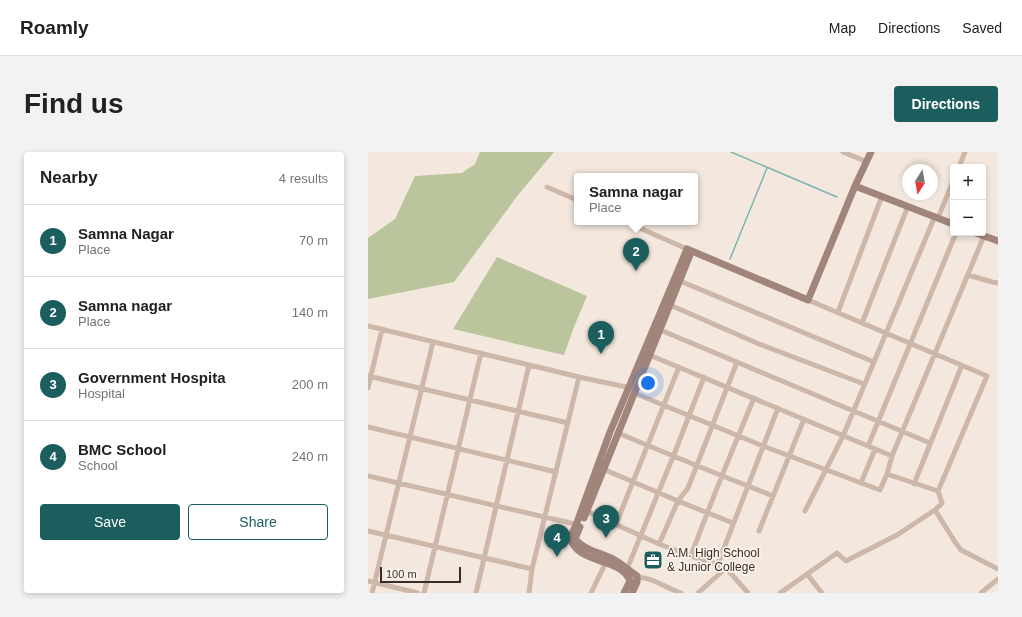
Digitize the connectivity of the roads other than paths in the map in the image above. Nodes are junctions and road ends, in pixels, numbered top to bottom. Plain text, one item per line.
1 (843, 152) edge
2 (871, 152) edge
3 (965, 152) edge
4 (867, 162) junction
5 (960, 164) edge
6 (855, 186) junction
7 (547, 187) dead end
8 (950, 187) edge
9 (882, 196) junction
10 (574, 199) edge
11 (908, 206) junction
12 (936, 217) junction
13 (950, 223) edge
14 (633, 225) edge
15 (955, 236) edge
16 (984, 236) joint
17 (998, 241) edge
18 (689, 250) junction
19 (968, 275) junction
20 (680, 281) junction
21 (998, 283) edge
22 (808, 300) junction
23 (670, 305) junction
24 (838, 312) junction
25 (862, 323) junction
26 (368, 326) edge
27 (382, 329) junction
28 (657, 329) junction
29 (886, 333) junction
30 (433, 342) junction
31 (910, 343) junction
32 (934, 353) junction
33 (481, 354) junction
34 (647, 354) junction
35 (737, 362) junction
36 (874, 362) junction
37 (530, 365) junction
38 (962, 365) junction
39 (679, 367) junction
40 (369, 376) edge
41 (579, 377) junction
42 (704, 377) junction
43 (864, 384) junction
44 (728, 387) junction
45 (368, 388) edge
46 (421, 389) junction
47 (633, 390) junction
48 (754, 398) junction
49 (470, 400) junction
50 (664, 404) junction
51 (778, 408) junction
52 (854, 410) junction
53 (518, 412) junction
54 (689, 415) junction
55 (804, 419) junction
56 (879, 421) junction
57 (568, 424) junction
58 (714, 425) junction
59 (368, 427) edge
60 (902, 431) junction
61 (618, 433) junction
62 (738, 436) junction
63 (843, 436) junction
64 (410, 437) junction
65 (930, 443) junction
66 (647, 445) junction
67 (764, 446) junction
68 (868, 446) junction
69 (458, 448) junction
70 (876, 449) junction
71 (673, 456) junction
72 (790, 456) junction
73 (892, 456) junction
74 (507, 460) junction
75 (697, 466) junction
76 (603, 469) junction
77 (827, 470) junction
78 (556, 472) junction
79 (887, 474) junction
80 (368, 476) edge
81 (722, 476) junction
82 (633, 482) junction
83 (398, 483) junction
84 (861, 483) junction
85 (914, 484) junction
86 (748, 486) junction
87 (938, 491) junction
88 (658, 492) junction
89 (448, 495) junction
90 (773, 496) junction
91 (678, 501) junction
92 (496, 506) junction
93 (935, 510) junction
94 (586, 511) junction
95 (805, 511) dead end
96 (707, 512) junction
97 (545, 517) junction
98 (734, 523) junction
99 (616, 524) junction
100 (578, 525) junction
101 (368, 531) edge
102 (759, 531) dead end
103 (386, 535) junction
104 (641, 535) junction
105 (659, 544) junction
106 (435, 546) junction
107 (691, 556) junction
108 (484, 558) junction
109 (607, 560) junction
110 (716, 564) junction
111 (627, 568) junction
112 (726, 568) junction
113 (532, 569) junction
114 (998, 569) edge
115 (807, 574) junction
116 (633, 578) junction
117 (998, 579) edge
118 (368, 581) edge
119 (374, 583) junction
120 (372, 593) edge
121 (418, 593) edge
122 (424, 593) edge
123 (476, 593) edge
124 (529, 593) edge
125 (591, 593) edge
126 (624, 593) edge
127 (632, 593) edge
128 (681, 593) edge
129 (698, 593) edge
130 (748, 593) edge
131 (780, 593) edge
132 (822, 593) edge
133 (981, 593) edge

1 - 4 street
2 - 4 street
3 - 5 street
4 - 6 street
6 - 9 street
6 - 22 street
7 - 10 street
8 - 12 street
9 - 11 street
9 - 24 street
11 - 12 street
11 - 25 street
12 - 13 street
12 - 29 street
14 - 18 street
15 - 31 street
16 - 17 street
16 - 19 street
18 - 20 street
18 - 22 street
18 - 28 street
19 - 21 street
19 - 32 street
20 - 23 street
20 - 36 street
22 - 24 street
23 - 28 street
23 - 43 street
24 - 25 street
25 - 29 street
26 - 27 street
27 - 30 street
27 - 40 street
28 - 34 street
28 - 35 street
29 - 31 street
29 - 36 street
30 - 33 street
30 - 46 street
31 - 32 street
31 - 56 street
32 - 38 street
32 - 60 street
33 - 37 street
33 - 49 street
34 - 39 street
34 - 47 street
35 - 44 street
35 - 52 street
36 - 43 street
37 - 41 street
37 - 53 street
38 - 65 street
38 - 87 street
39 - 42 street
39 - 50 street
40 - 45 street
40 - 46 street
41 - 47 street
41 - 57 street
42 - 44 street
42 - 54 street
43 - 52 street
44 - 48 street
44 - 58 street
46 - 49 street
46 - 64 street
47 - 50 street
47 - 61 street
47 - 100 street
48 - 51 street
48 - 62 street
49 - 53 street
49 - 69 street
50 - 54 street
50 - 66 street
51 - 55 street
51 - 67 street
52 - 56 street
52 - 63 street
53 - 57 street
53 - 74 street
54 - 58 street
54 - 71 street
55 - 63 street
55 - 72 street
56 - 60 street
56 - 68 street
57 - 78 street
58 - 62 street
58 - 75 street
59 - 64 street
60 - 65 street
60 - 73 street
61 - 66 street
61 - 76 street
62 - 67 street
62 - 81 street
63 - 68 street
63 - 77 street
64 - 69 street
64 - 83 street
65 - 85 street
66 - 71 street
66 - 82 street
67 - 72 street
67 - 86 street
68 - 70 street
69 - 74 street
69 - 89 street
70 - 73 street
70 - 84 street
71 - 75 street
71 - 88 street
72 - 77 street
72 - 90 street
73 - 79 street
74 - 78 street
74 - 92 street
75 - 81 street
75 - 91 street
76 - 82 street
76 - 94 street
77 - 84 street
77 - 95 street
78 - 97 street
79 - 84 street
79 - 85 street
80 - 83 street
81 - 86 street
81 - 96 street
82 - 88 street
82 - 99 street
83 - 89 street
83 - 103 street
85 - 87 street
86 - 90 street
86 - 98 street
87 - 93 street
88 - 91 street
88 - 104 street
89 - 92 street
89 - 106 street
90 - 102 street
91 - 96 street
91 - 105 street
92 - 97 street
92 - 108 street
93 - 114 street
93 - 115 street
94 - 99 street
94 - 100 street
96 - 98 street
96 - 107 street
97 - 100 street
97 - 113 street
98 - 110 street
99 - 104 street
100 - 109 street
101 - 103 street
103 - 106 street
103 - 119 street
104 - 105 street
104 - 111 street
105 - 107 street
106 - 108 street
106 - 122 street
107 - 110 street
108 - 113 street
108 - 123 street
109 - 111 street
109 - 116 street
109 - 125 street
110 - 112 street
111 - 116 street
112 - 129 street
112 - 130 street
113 - 124 street
115 - 131 street
115 - 132 street
116 - 126 street
116 - 127 street
116 - 128 street
117 - 133 street
118 - 119 street
119 - 120 street
119 - 121 street

